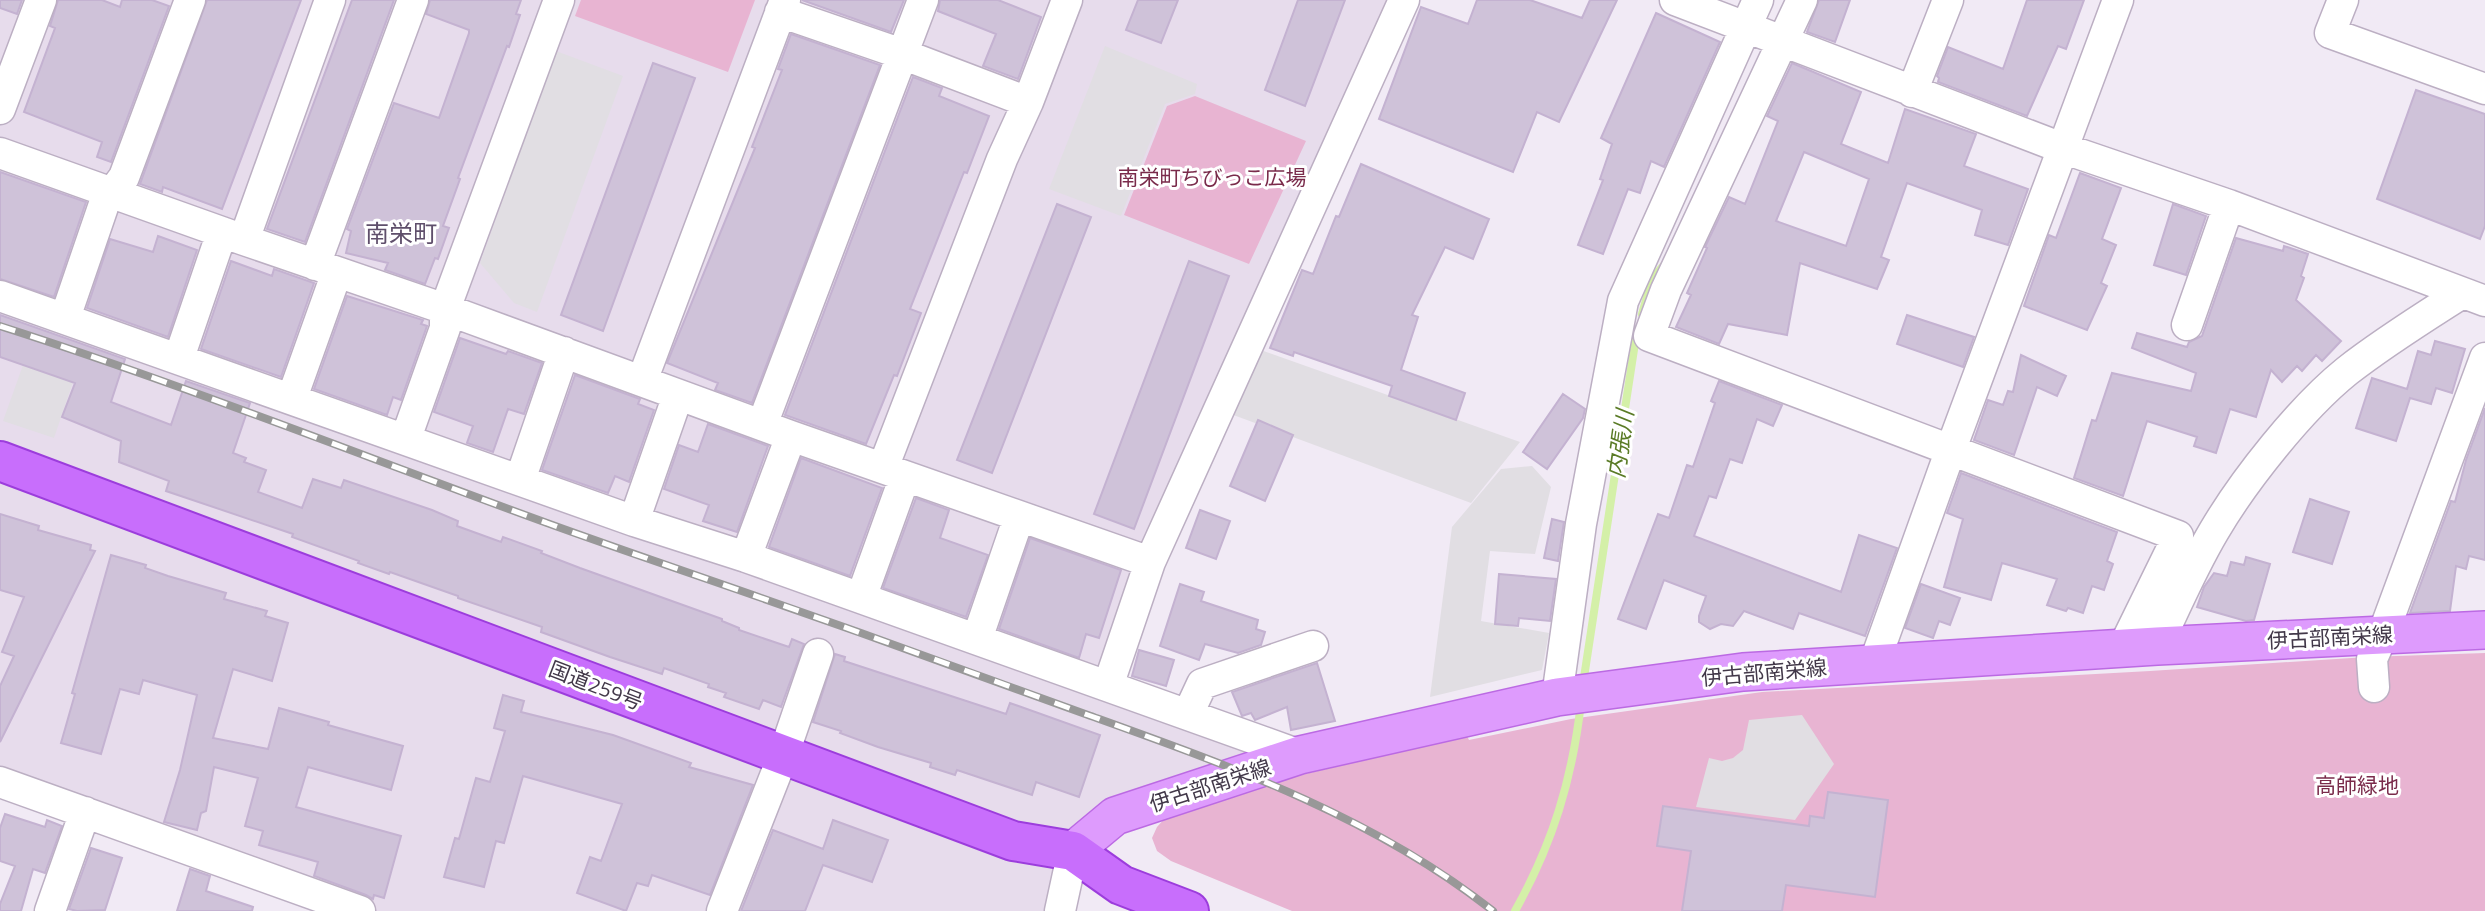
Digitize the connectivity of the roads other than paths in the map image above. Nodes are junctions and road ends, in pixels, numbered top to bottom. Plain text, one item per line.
1 (40, 0) edge
2 (190, 0) edge
3 (330, 0) edge
4 (413, 0) edge
5 (559, 0) edge
6 (923, 0) edge
7 (1067, 0) edge
8 (1404, 0) edge
9 (1675, 0) edge
10 (1758, 0) edge
11 (1802, 0) edge
12 (1948, 0) edge
13 (2118, 0) edge
14 (2343, 0) edge
15 (782, 6) edge
16 (1746, 27) junction
17 (1783, 43) junction
18 (902, 54) junction
19 (2485, 89) edge
20 (1912, 92) junction
21 (1028, 102) junction
22 (0, 109) edge
23 (2062, 148) junction
24 (0, 153) edge
25 (112, 192) junction
26 (2229, 205) junction
27 (233, 236) junction
28 (326, 268) junction
29 (0, 296) edge
30 (2474, 297) edge
31 (445, 309) junction
32 (65, 318) junction
33 (2187, 325) dead end
34 (564, 352) junction
35 (179, 358) junction
36 (2485, 358) edge
37 (642, 381) junction
38 (678, 395) junction
39 (292, 398) junction
40 (762, 425) junction
41 (791, 436) junction
42 (406, 438) junction
43 (1951, 449) junction
44 (0, 461) edge
45 (894, 472) junction
46 (520, 480) junction
47 (1019, 517) junction
48 (635, 521) junction
49 (746, 557) junction
50 (1150, 562) junction
51 (860, 598) junction
52 (2485, 630) edge
53 (2383, 634) junction
54 (977, 639) junction
55 (1313, 646) dead end
56 (2140, 647) junction
57 (818, 654) dead end
58 (1874, 664) junction
59 (1108, 686) junction
60 (2374, 687) dead end
61 (1573, 694) junction
62 (1188, 714) junction
63 (1300, 755) junction
64 (783, 756) junction
65 (0, 782) edge
66 (85, 813) junction
67 (1073, 851) junction
68 (296, 900) edge
69 (50, 911) edge
70 (360, 911) edge
71 (722, 911) edge
72 (1060, 911) edge
73 (1189, 911) edge

1 - 22 street
2 - 25 street
3 - 27 street
4 - 28 street
5 - 31 street
6 - 18 street
7 - 21 street
8 - 50 street
9 - 16 street
10 - 16 street
11 - 17 street
12 - 20 street
13 - 23 street
14 - 19 street
15 - 18 street
15 - 37 street
16 - 17 street
16 - 61 street
17 - 20 street
17 - 43 street
18 - 21 street
18 - 40 street
20 - 23 street
21 - 45 street
23 - 26 street
23 - 43 street
24 - 25 street
25 - 27 street
25 - 32 street
26 - 30 street
26 - 33 street
27 - 28 street
27 - 35 street
28 - 31 street
28 - 39 street
29 - 32 street
30 - 56 street
31 - 34 street
31 - 42 street
32 - 35 street
34 - 37 street
34 - 46 street
35 - 39 street
36 - 53 street
37 - 38 street
38 - 40 street
38 - 48 street
39 - 42 street
40 - 41 street
41 - 45 street
41 - 49 street
42 - 46 street
43 - 56 street
43 - 58 street
44 - 64 highway, 国道259号
45 - 47 street
45 - 51 street
46 - 48 street
47 - 50 street
47 - 54 street
48 - 49 street
49 - 51 street
50 - 59 street
51 - 54 street
52 - 53 main road, 伊古部南栄線
53 - 56 main road, 伊古部南栄線
53 - 60 street
54 - 59 street
55 - 62 street
56 - 58 main road, 伊古部南栄線
57 - 64 street
58 - 61 main road, 伊古部南栄線
59 - 62 street
61 - 63 main road, 伊古部南栄線
62 - 63 street
63 - 67 main road, 伊古部南栄線
64 - 67 highway, 国道259号
64 - 71 street
65 - 66 street
66 - 68 street
66 - 69 street
67 - 72 street
67 - 73 highway, 国道259号
68 - 70 street

